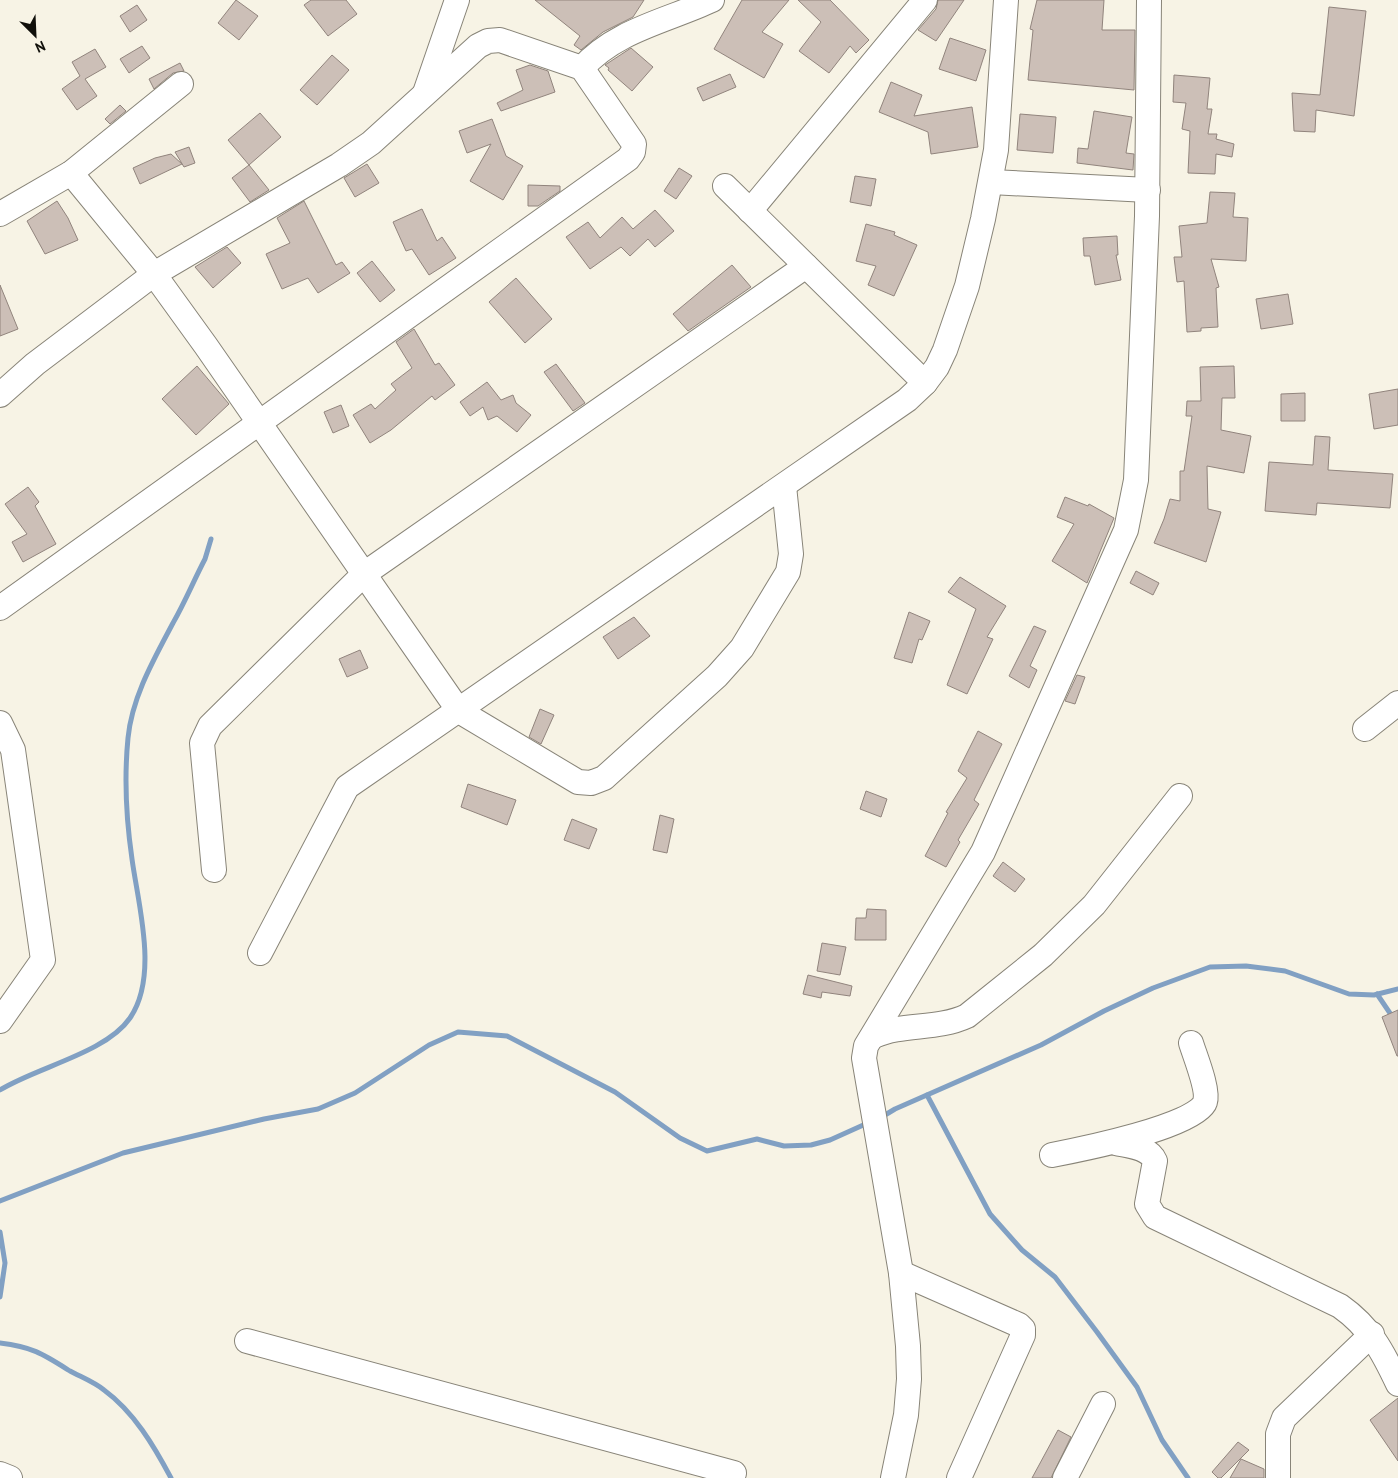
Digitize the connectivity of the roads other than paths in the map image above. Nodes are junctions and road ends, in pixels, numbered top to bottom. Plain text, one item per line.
1 (457, 0) edge
2 (712, 0) edge
3 (925, 0) edge
4 (1006, 0) edge
5 (1149, 0) edge
6 (582, 68) junction
7 (181, 84) dead end
8 (423, 97) junction
9 (71, 173) junction
10 (991, 182) junction
11 (725, 186) dead end
12 (1148, 190) junction
13 (750, 211) junction
14 (0, 214) edge
15 (806, 266) junction
16 (154, 274) junction
17 (925, 382) junction
18 (0, 396) edge
19 (258, 423) junction
20 (784, 486) junction
21 (364, 574) junction
22 (0, 608) edge
23 (1398, 703) edge
24 (459, 710) junction
25 (0, 723) edge
26 (1365, 729) dead end
27 (1180, 796) dead end
28 (214, 870) dead end
29 (260, 953) dead end
30 (0, 1021) edge
31 (874, 1036) junction
32 (1191, 1043) dead end
33 (1116, 1142) junction
34 (1052, 1155) dead end
35 (901, 1272) junction
36 (1372, 1334) junction
37 (247, 1341) dead end
38 (1398, 1384) edge
39 (1103, 1404) dead end
40 (0, 1474) edge
41 (739, 1476) edge
42 (10, 1478) edge
43 (893, 1478) edge
44 (959, 1478) edge
45 (1066, 1478) edge
46 (1278, 1478) edge

1 - 8 street
2 - 6 street
3 - 13 street
4 - 10 street
5 - 12 street
6 - 8 street
6 - 19 street
7 - 9 street
8 - 16 street
9 - 14 street
9 - 16 street
10 - 12 street
10 - 17 street
11 - 13 street
12 - 31 street
13 - 15 street
15 - 17 street
15 - 21 street
16 - 18 street
16 - 19 street
17 - 20 street
19 - 21 street
19 - 22 street
20 - 24 street
20 - 24 street
21 - 24 street
21 - 28 street
23 - 26 street
24 - 29 street
25 - 30 street
27 - 31 street
31 - 35 street
32 - 33 street
33 - 34 street
33 - 36 street
35 - 43 street
35 - 44 street
36 - 38 street
36 - 46 street
37 - 41 street
39 - 45 street
40 - 42 street

